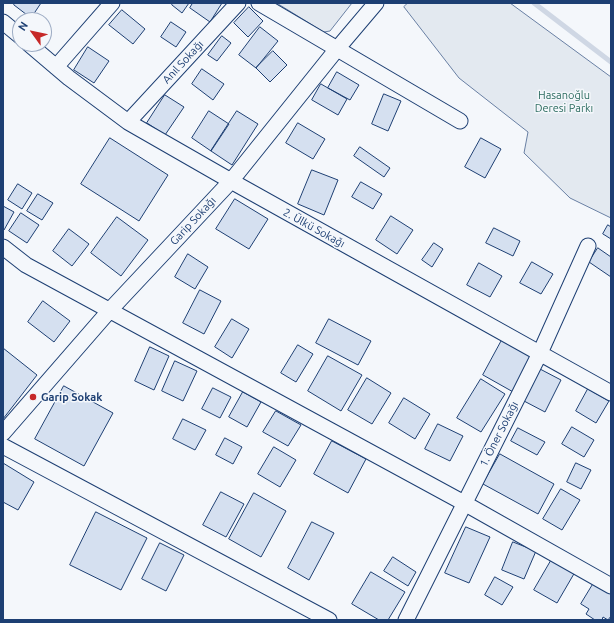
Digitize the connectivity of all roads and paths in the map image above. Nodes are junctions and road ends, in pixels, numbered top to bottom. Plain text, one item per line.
1 (112, 3) edge
2 (238, 3) edge
3 (259, 3) edge
4 (376, 3) edge
5 (3, 22) edge
6 (12, 29) edge
7 (337, 49) junction
8 (39, 52) edge
9 (56, 66) junction
10 (460, 121) dead end
11 (128, 122) junction
12 (231, 181) junction
13 (588, 246) dead end
14 (3, 247) edge
15 (110, 310) junction
16 (540, 353) junction
17 (611, 393) edge
18 (3, 433) edge
19 (3, 446) edge
20 (464, 503) junction
21 (611, 586) edge
22 (329, 620) edge
23 (406, 620) edge

1 - 9 street
2 - 11 street, Anıl Sokağı
3 - 7 street
4 - 7 street, Garip Sokağı
5 - 6 street
7 - 10 street
7 - 12 street, Garip Sokağı
8 - 9 street, 2. Ülkü Sokağı
9 - 11 street, 2. Ülkü Sokağı
11 - 12 street, 2. Ülkü Sokağı
12 - 15 street, Garip Sokağı
12 - 16 street, 2. Ülkü Sokağı
13 - 16 street, 1. Öner Sokağı
14 - 15 street
15 - 18 street, Garip Sokağı
15 - 20 street
16 - 17 street, 2. Ülkü Sokağı
16 - 20 street, 1. Öner Sokağı
19 - 22 street
20 - 21 street
20 - 23 street, 1. Öner Sokağı

